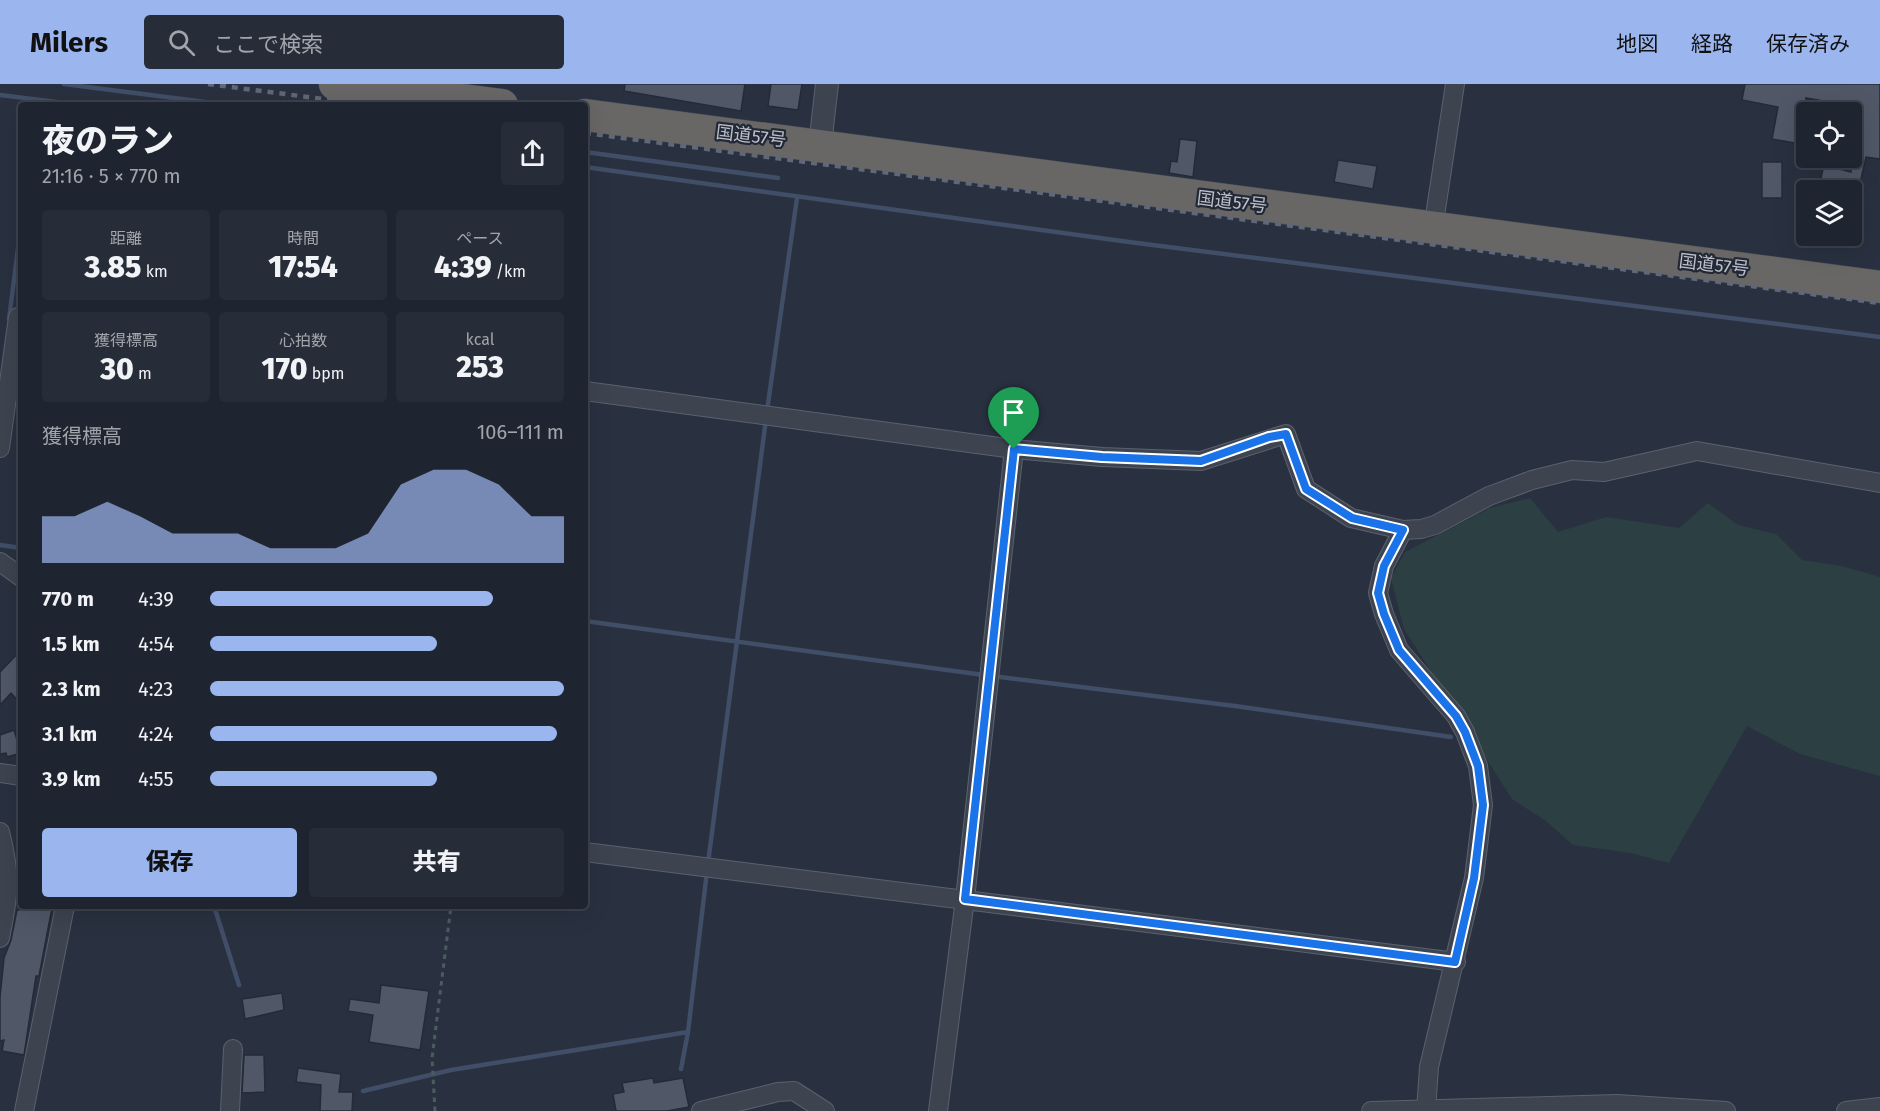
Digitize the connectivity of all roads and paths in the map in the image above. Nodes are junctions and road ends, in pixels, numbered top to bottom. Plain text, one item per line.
1 (334, 84) edge
2 (828, 84) edge
3 (1455, 84) edge
4 (478, 102) edge
5 (588, 115) edge
6 (820, 145) junction
7 (1433, 228) junction
8 (1880, 287) edge
9 (13, 316) edge
10 (588, 391) edge
11 (0, 448) edge
12 (1014, 449) junction
13 (1880, 483) edge
14 (1403, 530) junction
15 (0, 562) edge
16 (18, 575) edge
17 (0, 773) edge
18 (18, 776) edge
19 (0, 832) edge
20 (588, 852) edge
21 (965, 899) junction
22 (64, 909) edge
23 (452, 909) edge
24 (0, 938) edge
25 (1455, 962) junction
26 (233, 1049) dead end
27 (1880, 1107) edge
28 (1425, 1110) edge
29 (24, 1111) edge
30 (230, 1111) edge
31 (435, 1111) edge
32 (701, 1111) edge
33 (825, 1111) edge
34 (938, 1111) edge
35 (1371, 1111) edge
36 (1726, 1111) edge
37 (1846, 1111) edge

1 - 4 highway
2 - 6 street
3 - 7 street
5 - 6 highway, 国道57号
6 - 7 highway, 国道57号
7 - 8 highway, 国道57号
9 - 11 street
10 - 12 street
12 - 14 street
12 - 21 street
13 - 14 street
14 - 25 street
15 - 16 street
17 - 18 street
19 - 24 street
20 - 21 street
21 - 25 street
21 - 34 street
22 - 29 street
23 - 31 path
25 - 28 street
26 - 30 street
27 - 37 street
28 - 35 street
28 - 36 street
32 - 33 street

